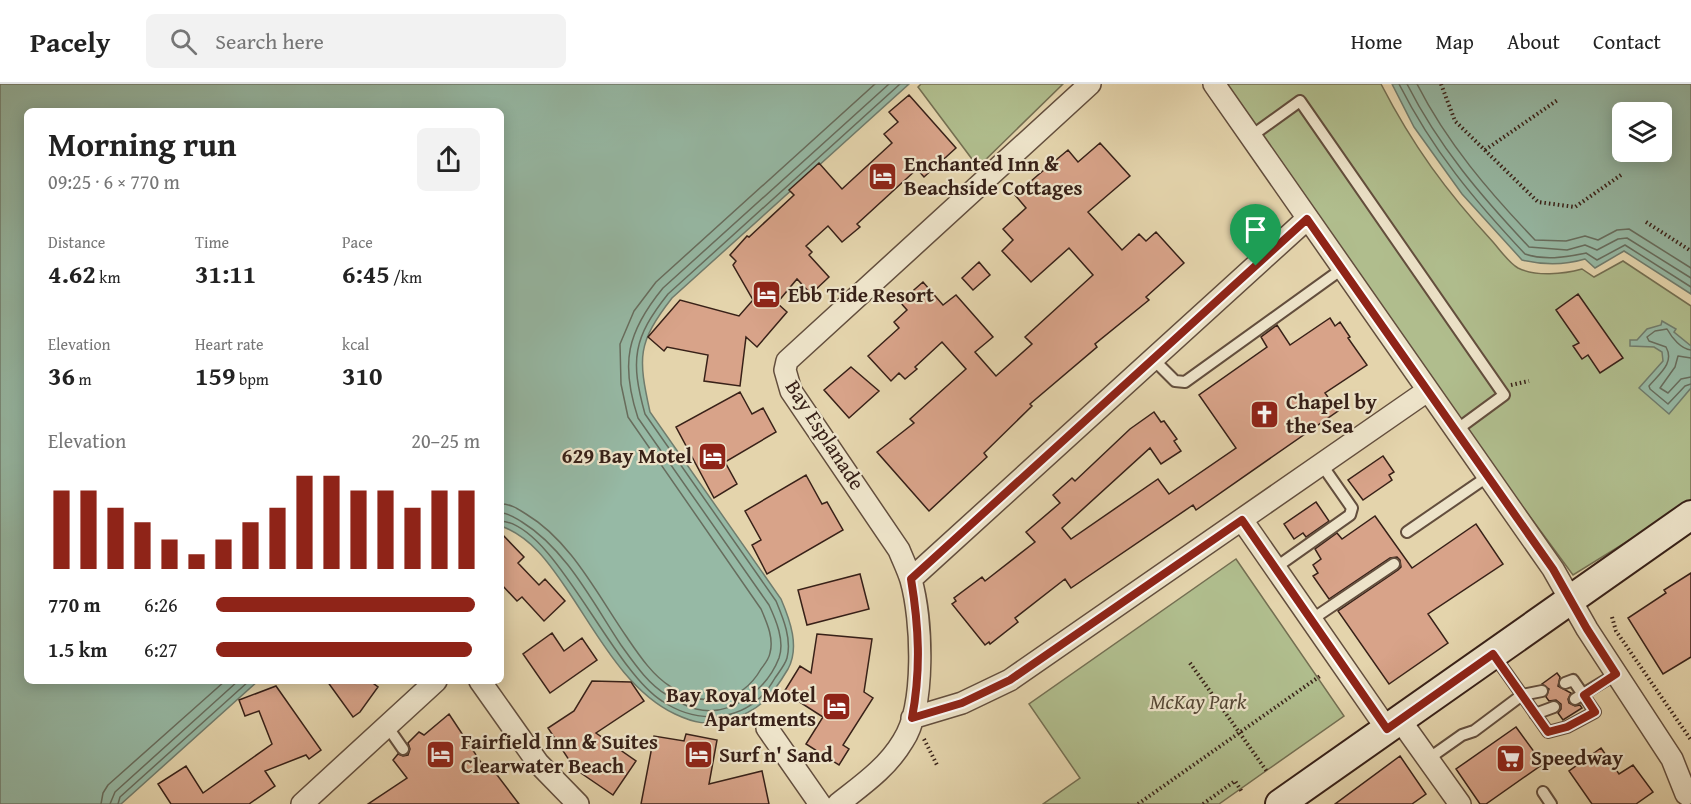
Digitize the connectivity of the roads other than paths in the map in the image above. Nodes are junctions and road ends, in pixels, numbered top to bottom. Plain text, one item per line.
1 (1090, 84) edge
2 (1214, 84) edge
3 (1250, 137) junction
4 (1307, 219) junction
5 (1342, 269) junction
6 (1153, 359) junction
7 (1427, 391) junction
8 (1455, 431) junction
9 (1322, 465) junction
10 (1488, 477) junction
11 (1691, 514) edge
12 (1242, 520) junction
13 (1407, 532) dead end
14 (1394, 564) dead end
15 (1275, 568) junction
16 (911, 579) junction
17 (1570, 599) junction
18 (1311, 620) junction
19 (1493, 654) junction
20 (1616, 674) junction
21 (1564, 683) dead end
22 (433, 684) edge
23 (482, 684) edge
24 (1542, 691) dead end
25 (1522, 695) junction
26 (1580, 697) junction
27 (1554, 707) dead end
28 (1535, 714) junction
29 (912, 718) junction
30 (1393, 725) junction
31 (387, 726) junction
32 (767, 728) dead end
33 (403, 749) dead end
34 (1428, 759) junction
35 (1543, 792) dead end
36 (1685, 800) edge
37 (302, 804) edge
38 (578, 804) edge
39 (820, 804) edge
40 (838, 804) edge
41 (1280, 804) edge
42 (1460, 804) edge
43 (1551, 804) edge

1 - 16 street, Bay Esplanade
2 - 3 street
3 - 4 street
3 - 8 lane
4 - 5 street
4 - 6 street
5 - 6 lane
5 - 7 street
6 - 16 street
7 - 8 street
7 - 9 street
8 - 10 street
9 - 12 street
9 - 15 lane
10 - 13 lane
10 - 17 street
11 - 17 street
12 - 15 street
12 - 29 street
14 - 18 lane
15 - 18 street
16 - 29 street, Bay Esplanade
17 - 19 street
17 - 20 street
18 - 30 street
19 - 25 lane
19 - 30 street
20 - 26 lane
20 - 36 street
21 - 26 lane
22 - 31 street
23 - 38 street
24 - 25 lane
25 - 28 lane
25 - 34 lane
26 - 28 lane
27 - 28 lane
29 - 40 street, Bay Esplanade
30 - 34 street
30 - 41 street
31 - 33 lane
31 - 37 street
32 - 39 street
34 - 42 street
35 - 43 lane

